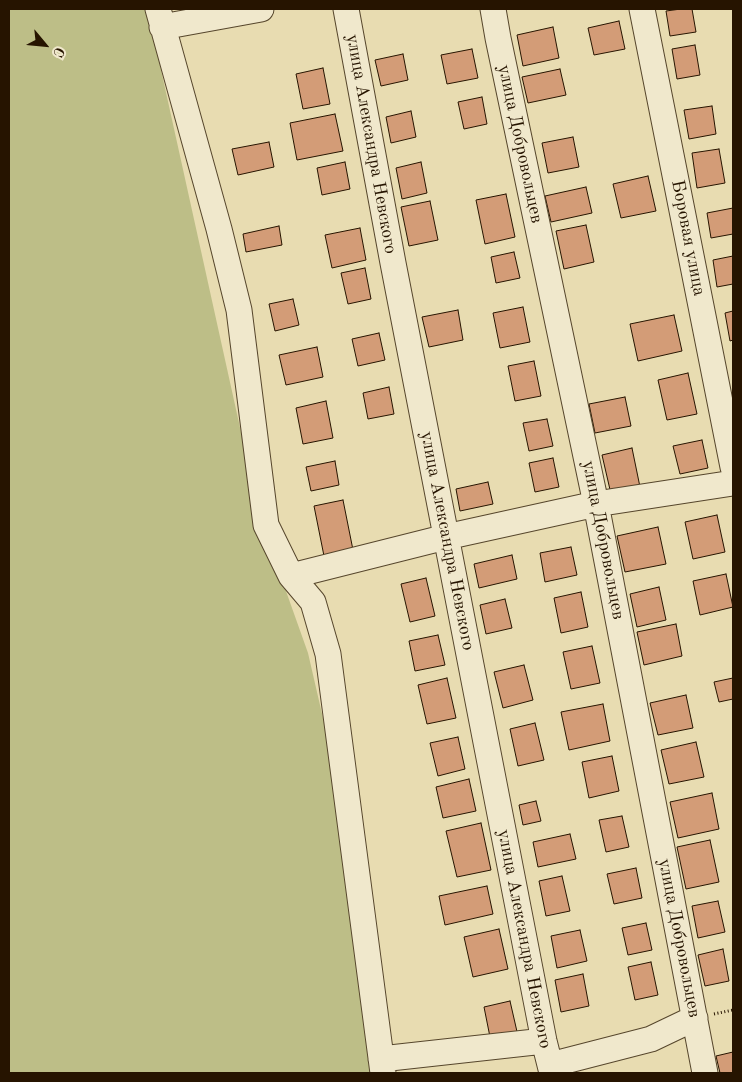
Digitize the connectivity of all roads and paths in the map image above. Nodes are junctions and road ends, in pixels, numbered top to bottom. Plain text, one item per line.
1 (261, 9) edge
2 (346, 9) edge
3 (494, 9) edge
4 (642, 9) edge
5 (160, 18) edge
6 (733, 467) edge
7 (733, 483) edge
8 (596, 504) junction
9 (446, 536) junction
10 (291, 576) junction
11 (695, 1018) junction
12 (544, 1041) junction
13 (382, 1066) edge
14 (551, 1069) edge
15 (705, 1073) edge

1 - 5 street
2 - 9 street, улица Александра Невского
3 - 8 street, улица Добровольцев
4 - 6 street, Боровая улица
5 - 10 street
7 - 8 street
8 - 9 street
8 - 11 street, улица Добровольцев
9 - 10 street
9 - 12 street, улица Александра Невского
10 - 13 street
11 - 14 street
11 - 15 street, улица Добровольцев
12 - 13 street
12 - 14 street, улица Александра Невского

